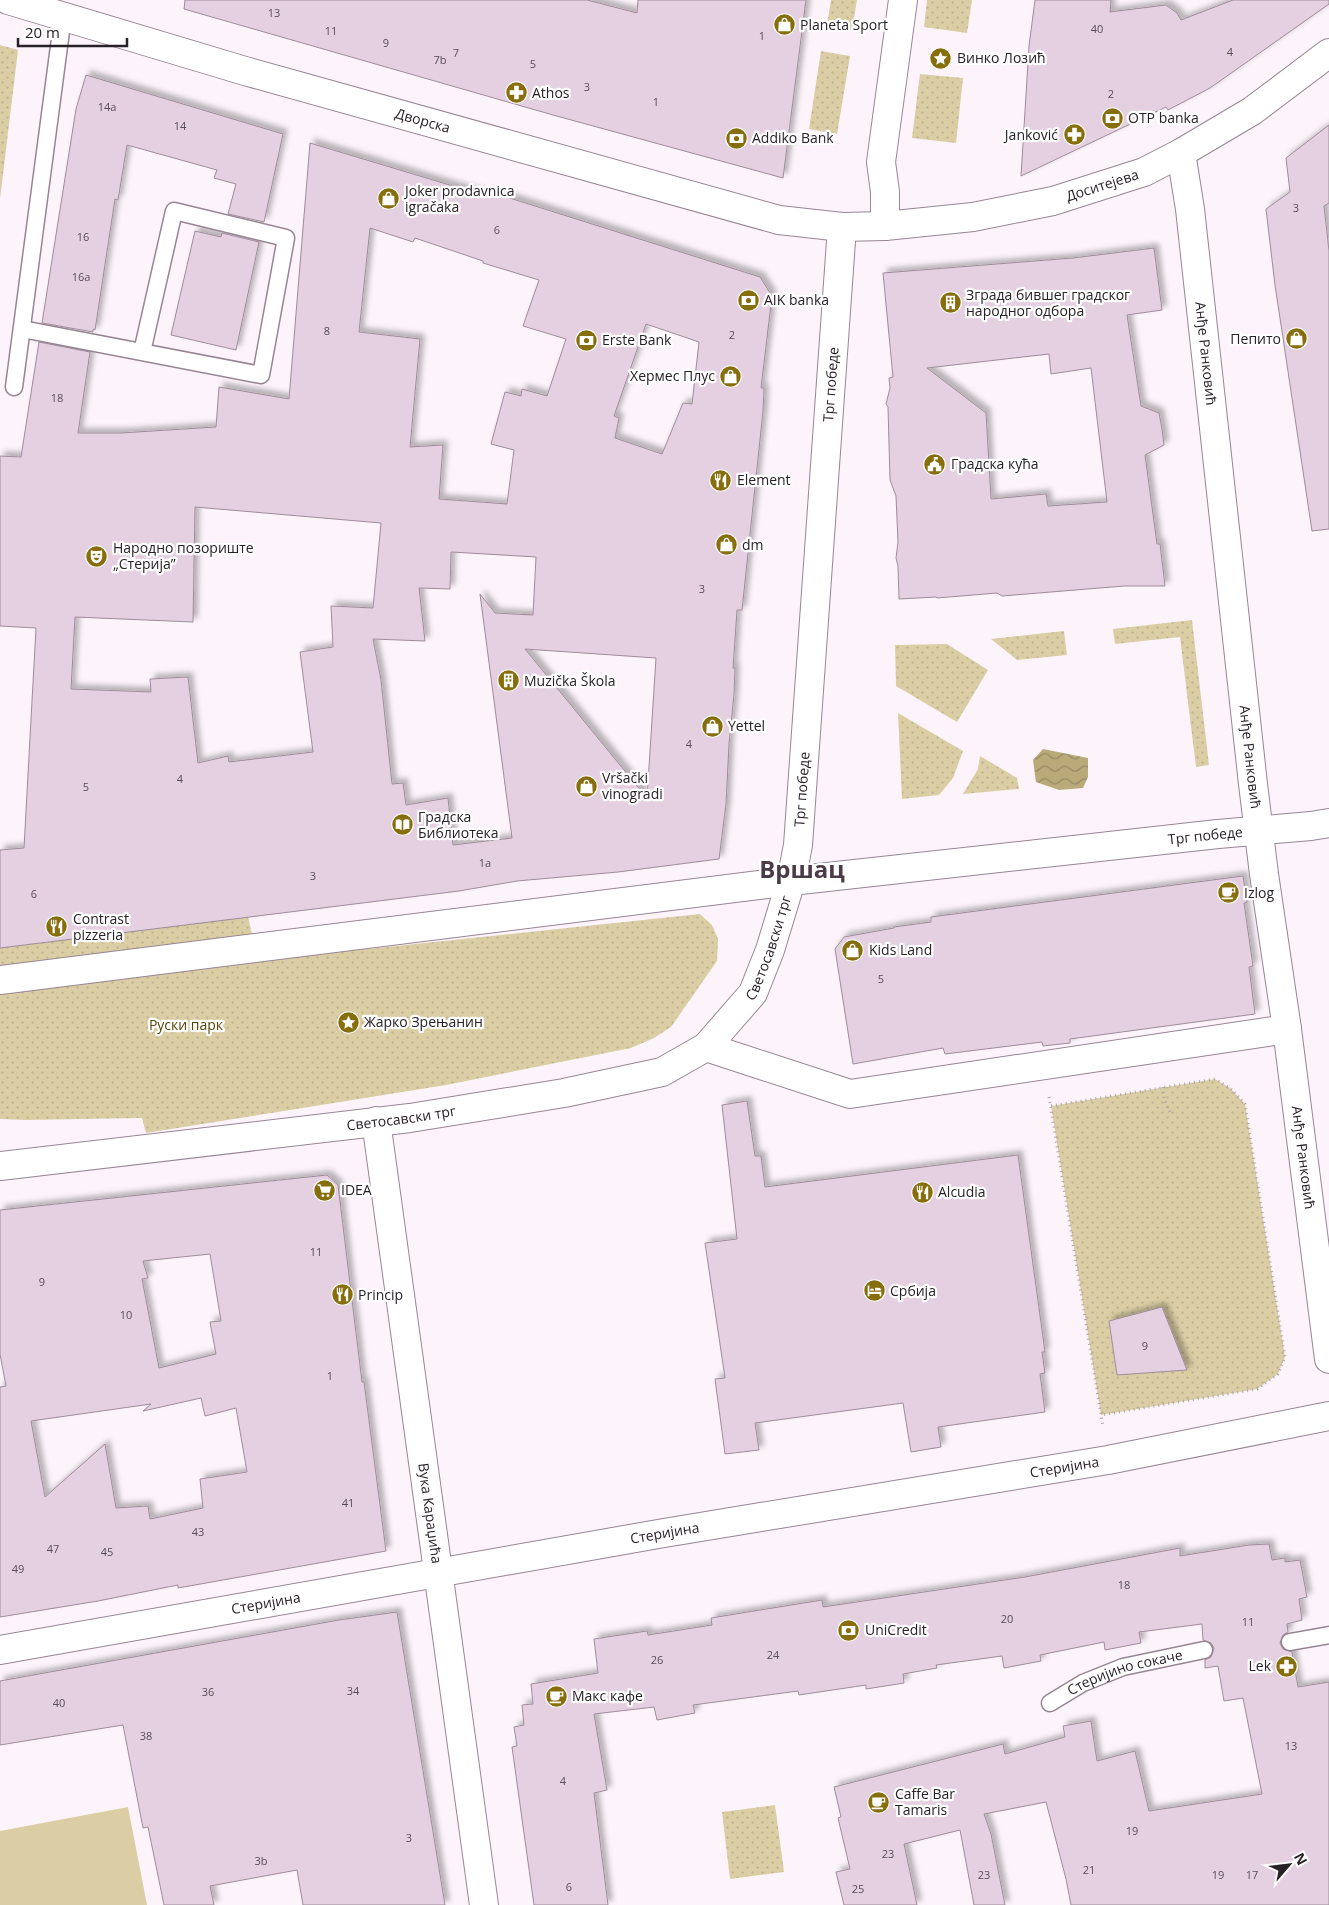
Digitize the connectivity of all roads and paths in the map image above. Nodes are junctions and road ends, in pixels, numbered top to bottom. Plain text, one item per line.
1 (8, 0) edge
2 (903, 0) edge
3 (63, 16) junction
4 (1329, 53) edge
5 (1180, 153) junction
6 (885, 226) junction
7 (842, 227) junction
8 (22, 329) junction
9 (142, 352) junction
10 (14, 387) dead end
11 (1329, 823) edge
12 (1258, 830) junction
13 (791, 881) junction
14 (0, 980) edge
15 (1287, 1029) junction
16 (706, 1047) junction
17 (1044, 1065) junction
18 (1163, 1087) junction
19 (1051, 1106) junction
20 (1171, 1115) dead end
21 (376, 1122) junction
22 (0, 1166) edge
23 (1329, 1359) edge
24 (1101, 1415) junction
25 (1329, 1416) edge
26 (1108, 1460) junction
27 (438, 1572) junction
28 (1329, 1635) edge
29 (1290, 1642) dead end
30 (0, 1650) edge
31 (1204, 1650) dead end
32 (1050, 1703) dead end
33 (484, 1905) edge

1 - 3 street, Дворска
2 - 6 street
3 - 7 street, Дворска
3 - 8 lane
4 - 5 street, Доситејева
5 - 6 street, Доситејева
5 - 12 street, Анђе Ранковић
6 - 7 street, Доситејева
7 - 13 street, Трг победе
8 - 9 lane
8 - 10 lane
9 - 9 lane
11 - 12 street, Трг победе
12 - 13 street, Трг победе
12 - 15 street, Анђе Ранковић
13 - 14 street, Светосавски трг
13 - 16 street, Светосавски трг
15 - 17 street
15 - 23 street, Анђе Ранковић
16 - 17 street
16 - 21 street, Светосавски трг
17 - 19 path
18 - 19 path
18 - 20 path
18 - 24 path
19 - 24 path
21 - 22 street, Светосавски трг
21 - 27 street, Вука Караџића
24 - 26 path
25 - 26 street, Стеријина
26 - 27 street, Стеријина
27 - 30 street, Стеријина
27 - 33 street, Вука Караџића
28 - 29 lane
31 - 32 lane, Стеријино сокаче

